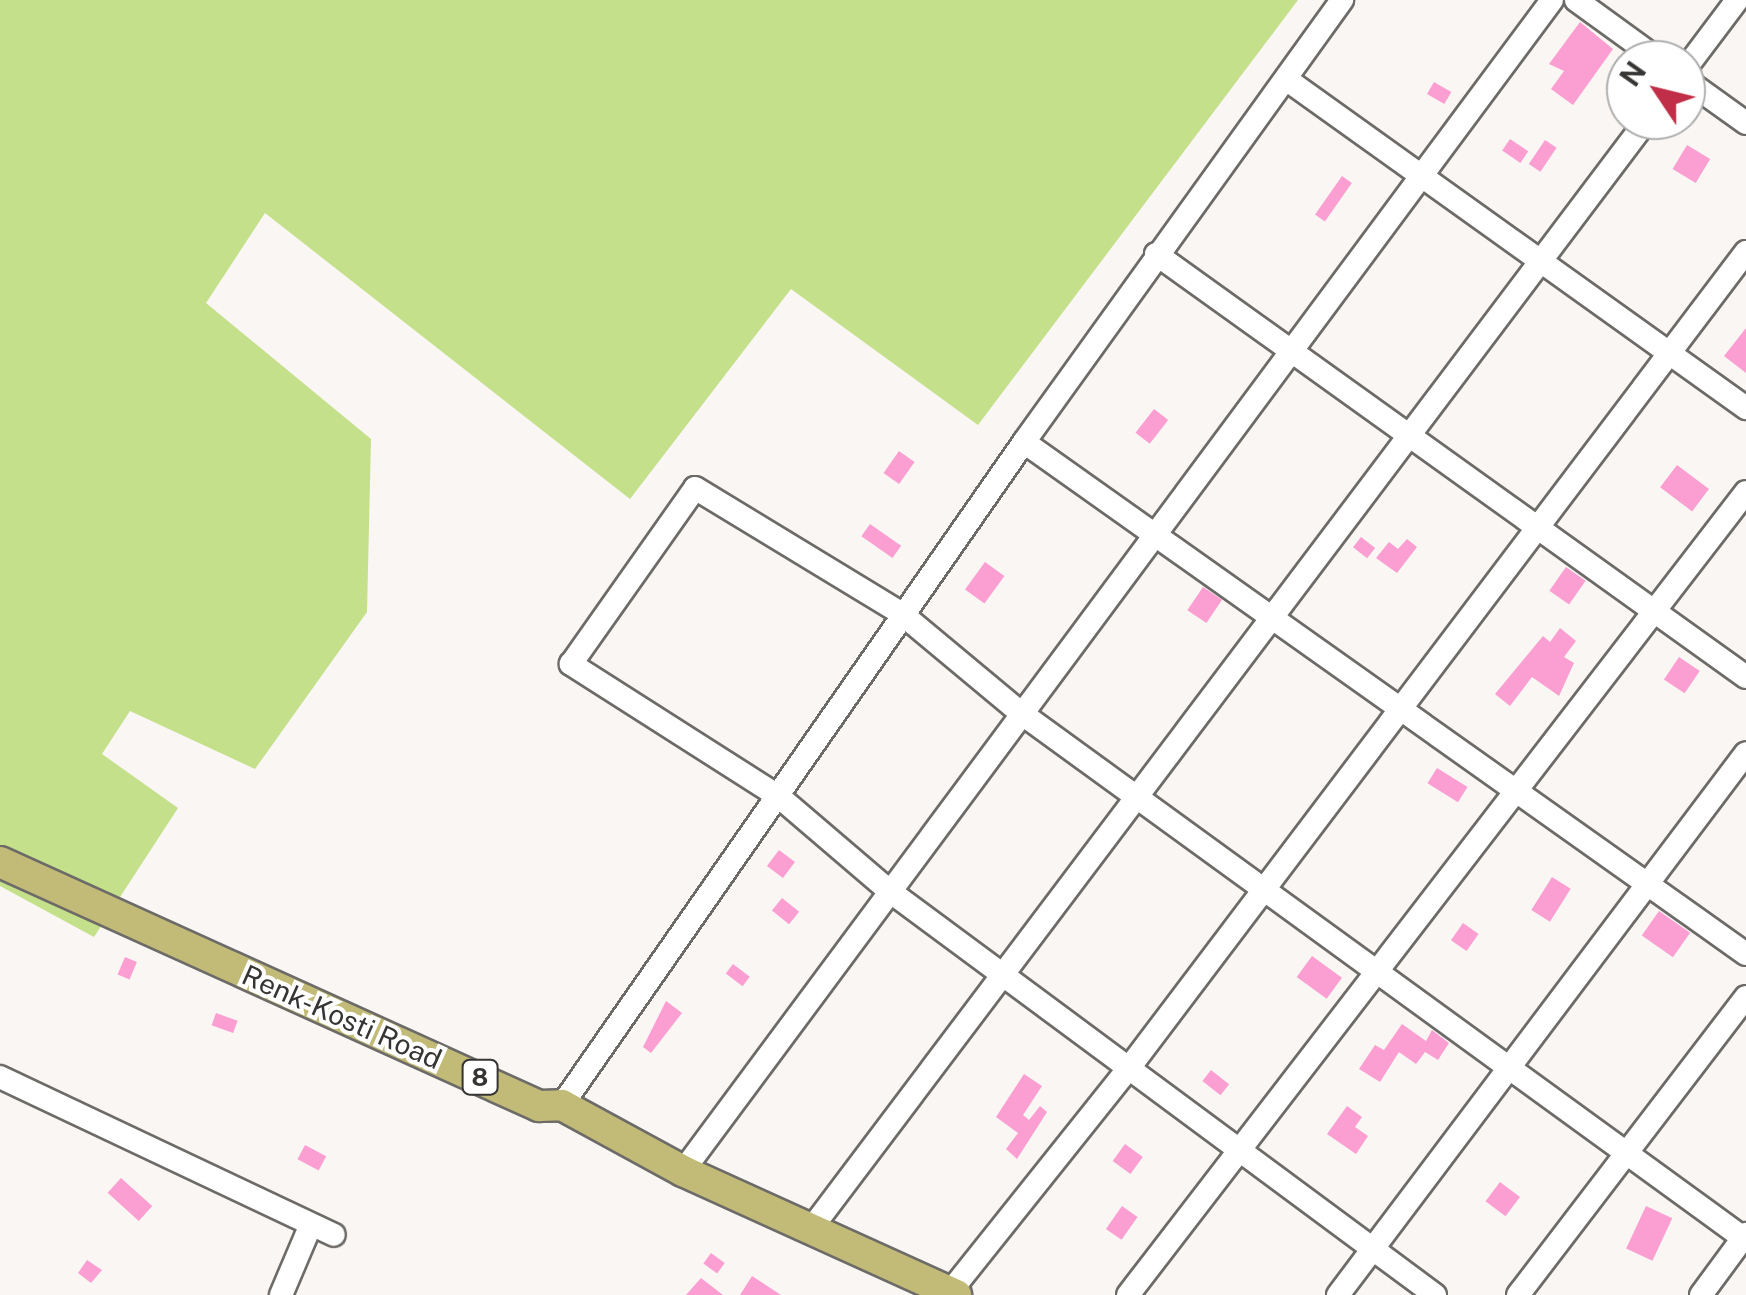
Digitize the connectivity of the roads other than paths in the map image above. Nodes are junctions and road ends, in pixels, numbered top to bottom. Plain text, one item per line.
1 (1342, 0) edge
2 (1552, 0) edge
3 (1576, 0) edge
4 (1737, 0) edge
5 (1631, 40) edge
6 (1706, 41) edge
7 (1286, 79) junction
8 (1706, 94) edge
9 (1746, 123) edge
10 (1632, 140) edge
11 (1422, 176) junction
12 (1746, 252) edge
13 (1156, 254) junction
14 (1540, 260) junction
15 (1290, 350) junction
16 (1670, 354) junction
17 (1746, 408) edge
18 (1408, 434) junction
19 (1024, 442) junction
20 (1746, 492) edge
21 (1537, 527) junction
22 (1155, 534) junction
23 (1652, 610) junction
24 (902, 614) junction
25 (1273, 618) junction
26 (1746, 677) edge
27 (1403, 710) junction
28 (1020, 713) junction
29 (1746, 753) edge
30 (1515, 790) junction
31 (778, 796) junction
32 (1140, 800) junction
33 (0, 862) edge
34 (1647, 884) junction
35 (887, 889) junction
36 (1263, 889) junction
37 (1746, 954) edge
38 (1374, 970) junction
39 (1004, 976) junction
40 (1746, 997) edge
41 (1508, 1067) junction
42 (1129, 1068) junction
43 (0, 1077) edge
44 (562, 1105) junction
45 (1240, 1151) junction
46 (1626, 1153) junction
47 (682, 1171) junction
48 (309, 1229) junction
49 (811, 1229) junction
50 (334, 1235) dead end
51 (1745, 1237) edge
52 (1373, 1249) junction
53 (953, 1294) edge
54 (282, 1295) edge
55 (1128, 1295) edge
56 (1338, 1295) edge
57 (1435, 1295) edge
58 (1518, 1295) edge
59 (1700, 1295) edge

1 - 7 street
2 - 11 street
3 - 5 street
4 - 6 street
7 - 11 street
7 - 13 street
8 - 9 street
10 - 14 street
11 - 14 street
11 - 15 street
12 - 16 street
13 - 15 street
13 - 19 street
14 - 16 street
14 - 18 street
15 - 18 street
15 - 22 street
16 - 17 street
16 - 21 street
18 - 21 street
18 - 25 street
19 - 22 street
19 - 24 street
20 - 23 street
21 - 23 street
21 - 27 street
22 - 25 street
22 - 28 street
23 - 26 street
23 - 30 street
24 - 28 street
24 - 31 street
24 - 31 street
25 - 27 street
25 - 32 street
27 - 30 street
27 - 36 street
28 - 32 street
28 - 35 street
29 - 34 street
30 - 34 street
30 - 38 street
31 - 35 street
31 - 44 street
32 - 36 street
32 - 39 street
33 - 44 main road, Renk-Kosti Road / 8
34 - 37 street
34 - 41 street
35 - 39 street
35 - 47 street
36 - 38 street
36 - 42 street
38 - 41 street
38 - 45 street
39 - 42 street
39 - 49 street
40 - 46 street
41 - 46 street
41 - 52 street
42 - 45 street
42 - 53 street
43 - 48 street
44 - 47 main road, Renk-Kosti Road / 8
45 - 52 street
45 - 55 street
46 - 51 street
46 - 58 street
47 - 49 main road, Renk-Kosti Road / 8
48 - 50 street
48 - 54 street
49 - 53 main road, Renk-Kosti Road / 8
51 - 59 street
52 - 56 street
52 - 57 street

